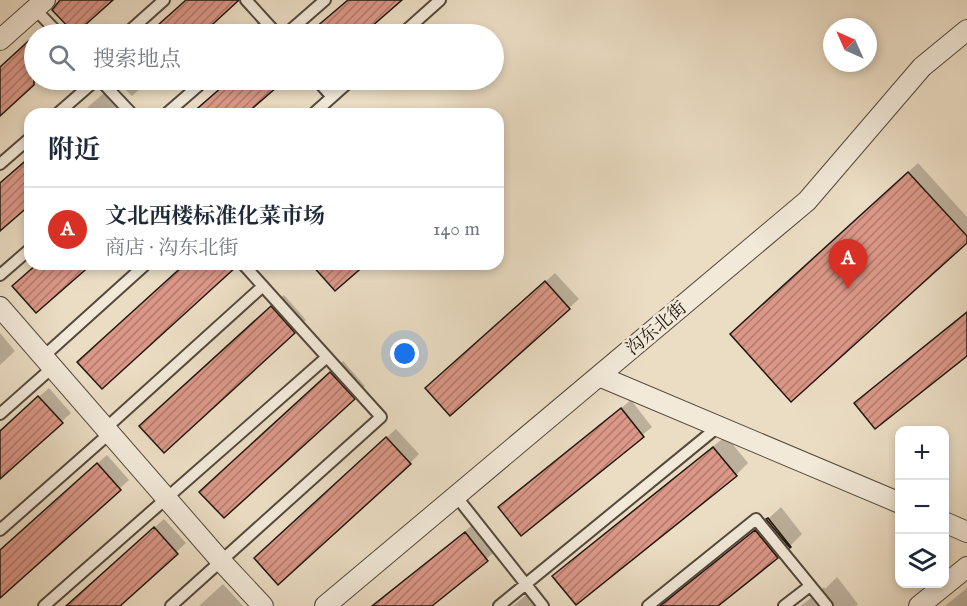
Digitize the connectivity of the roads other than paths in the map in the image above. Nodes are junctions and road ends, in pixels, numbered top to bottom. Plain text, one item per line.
1 (164, 0) edge
2 (246, 0) edge
3 (325, 0) edge
4 (440, 0) edge
5 (40, 4) edge
6 (53, 24) edge
7 (137, 24) edge
8 (268, 24) edge
9 (297, 24) edge
10 (413, 24) edge
11 (967, 30) edge
12 (0, 40) edge
13 (86, 90) edge
14 (108, 90) edge
15 (194, 90) edge
16 (326, 90) edge
17 (340, 90) edge
18 (332, 97) junction
19 (64, 108) edge
20 (126, 108) edge
21 (173, 108) edge
22 (320, 108) edge
23 (24, 143) edge
24 (0, 164) edge
25 (24, 254) edge
26 (140, 270) edge
27 (248, 270) edge
28 (0, 275) edge
29 (263, 286) junction
30 (0, 307) edge
31 (327, 357) junction
32 (48, 362) junction
33 (599, 376) junction
34 (0, 414) edge
35 (718, 426) junction
36 (108, 430) junction
37 (456, 496) junction
38 (167, 498) junction
39 (895, 501) edge
40 (949, 524) edge
41 (0, 530) edge
42 (967, 532) edge
43 (221, 561) junction
44 (967, 567) edge
45 (525, 584) junction
46 (810, 586) junction
47 (44, 606) edge
48 (171, 606) edge
49 (263, 606) edge
50 (325, 606) edge
51 (499, 606) edge
52 (543, 606) edge
53 (648, 606) edge
54 (784, 606) edge
55 (827, 606) edge
56 (919, 606) edge

1 - 7 lane
2 - 8 lane
3 - 9 lane
4 - 10 lane
5 - 6 lane
5 - 12 street
11 - 33 street, 沟东北街
13 - 19 lane
14 - 20 lane
15 - 21 lane
16 - 18 lane
17 - 18 lane
18 - 22 lane
23 - 24 lane
25 - 28 lane
26 - 32 lane
27 - 29 lane
29 - 31 lane
29 - 36 lane
30 - 32 street
31 - 38 lane
31 - 43 lane
32 - 34 lane
32 - 36 street
33 - 35 street
33 - 37 street, 沟东北街
35 - 39 street
35 - 45 lane
36 - 38 street
36 - 41 lane
37 - 45 lane
37 - 50 street, 沟东北街
38 - 43 street
38 - 47 lane
40 - 42 street
43 - 48 lane
43 - 49 street
44 - 56 street
45 - 51 lane
45 - 52 lane
46 - 53 lane
46 - 54 lane
46 - 55 lane

